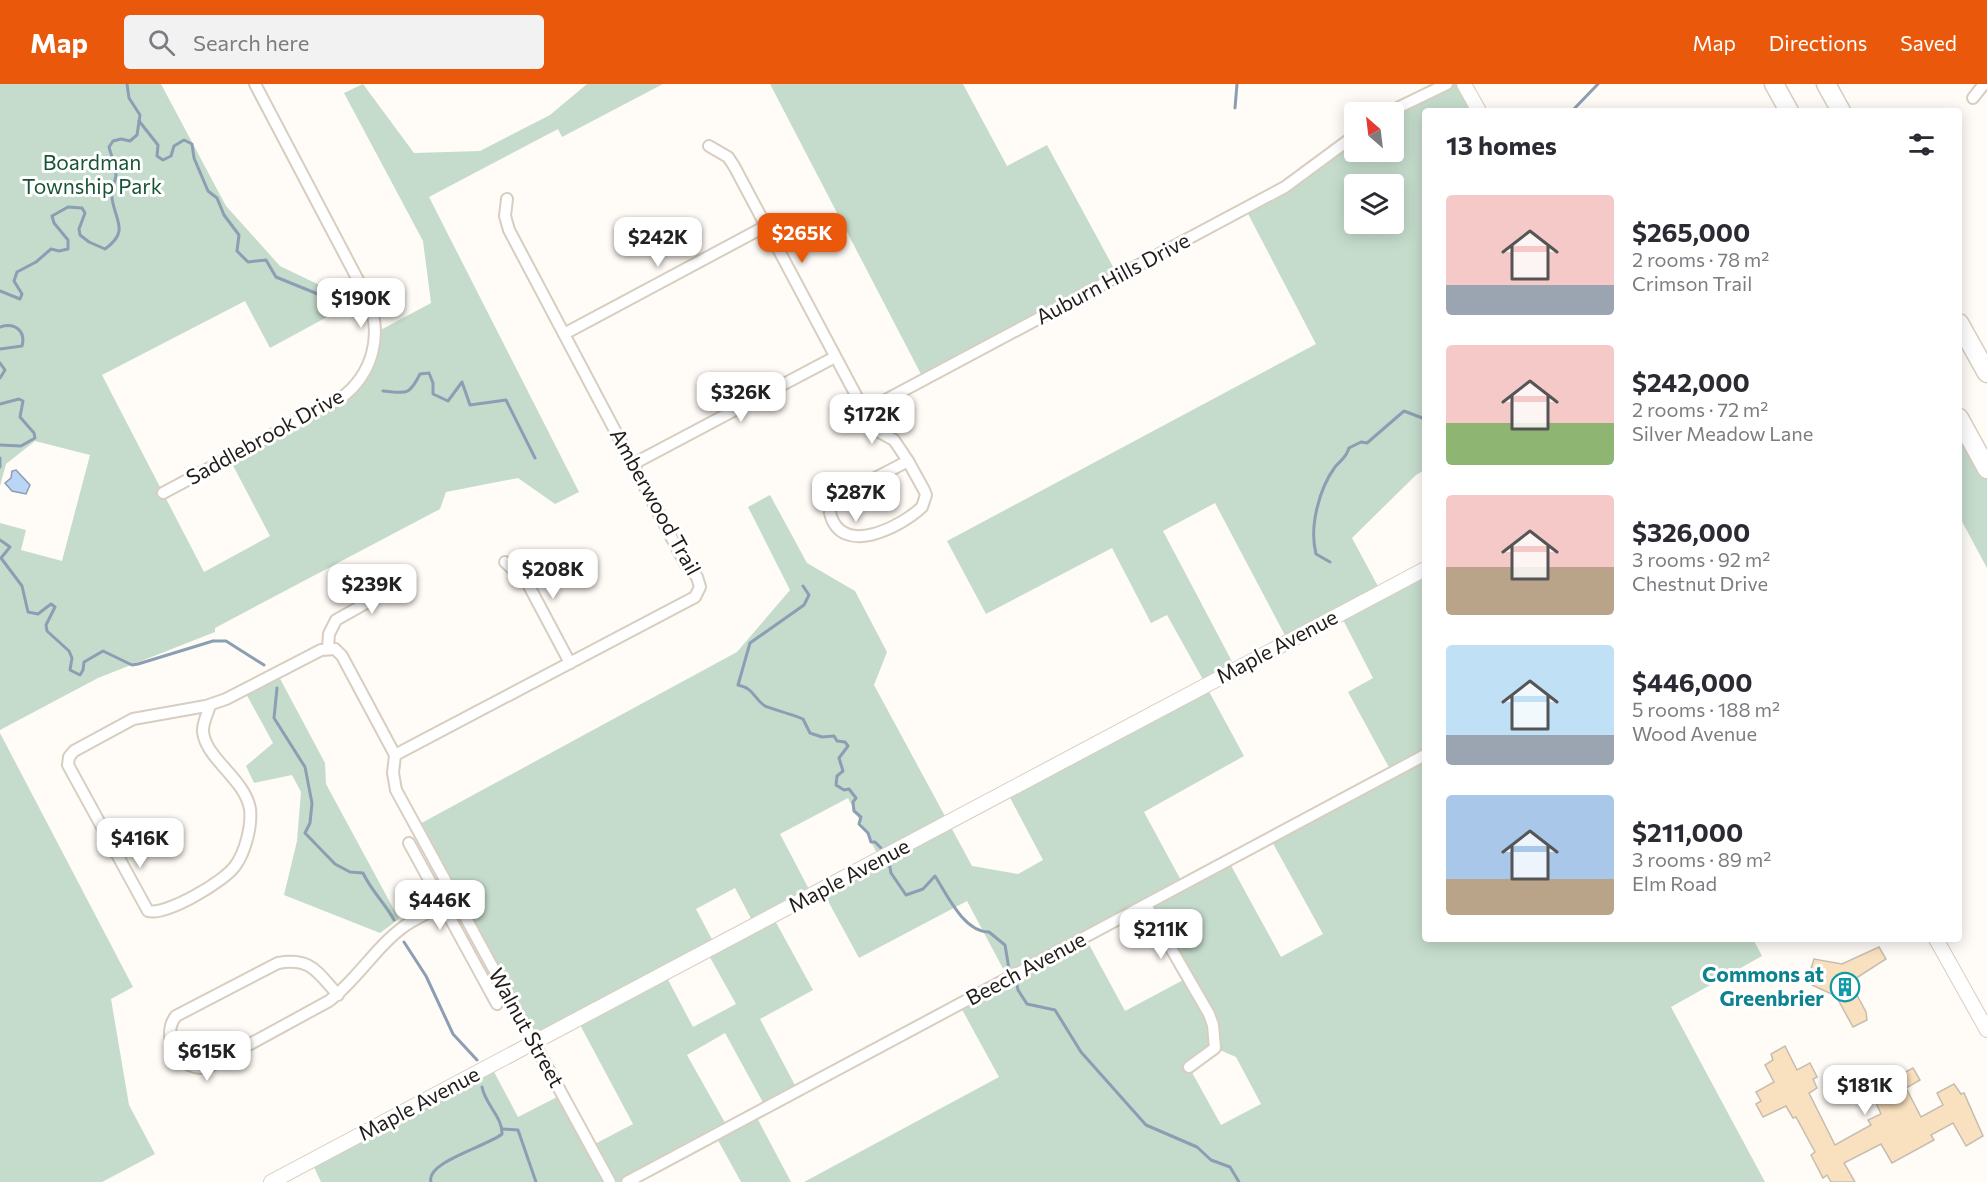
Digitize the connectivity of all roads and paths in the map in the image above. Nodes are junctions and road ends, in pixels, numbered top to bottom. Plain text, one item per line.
1 (255, 84) edge
2 (1447, 84) edge
3 (1464, 84) edge
4 (1774, 84) edge
5 (1826, 84) edge
6 (1984, 84) edge
7 (1973, 98) dead end
8 (1404, 105) edge
9 (1477, 108) edge
10 (1787, 108) edge
11 (1839, 108) edge
12 (1344, 143) edge
13 (709, 146) dead end
14 (507, 200) dead end
15 (766, 226) junction
16 (1962, 328) edge
17 (564, 334) junction
18 (835, 357) junction
19 (1987, 373) edge
20 (865, 411) junction
21 (1962, 423) edge
22 (908, 461) junction
23 (633, 464) junction
24 (1987, 469) edge
25 (163, 493) dead end
26 (505, 562) dead end
27 (1422, 570) edge
28 (409, 579) dead end
29 (328, 648) junction
30 (570, 663) junction
31 (210, 705) junction
32 (395, 755) junction
33 (1422, 757) edge
34 (408, 843) dead end
35 (455, 899) junction
36 (1146, 905) junction
37 (442, 906) junction
38 (1938, 942) edge
39 (338, 995) junction
40 (497, 1004) dead end
41 (1987, 1030) edge
42 (535, 1043) junction
43 (1189, 1066) dead end
44 (271, 1182) edge
45 (610, 1182) edge
46 (627, 1182) edge

1 - 25 street, Saddlebrook Drive
2 - 8 street
3 - 9 street
4 - 10 highway
5 - 11 highway
6 - 7 street
12 - 20 street, Auburn Hills Drive
13 - 15 street
14 - 17 street, Amberwood Trail
15 - 17 street
15 - 18 street
16 - 19 highway
17 - 23 street, Amberwood Trail
18 - 20 street
18 - 23 street
20 - 22 street
21 - 24 highway
22 - 22 street
23 - 30 street, Amberwood Trail
26 - 30 street
27 - 42 street, Maple Avenue
28 - 29 street
29 - 31 street
29 - 32 street, Walnut Street
30 - 32 street, Amberwood Trail
31 - 31 street
32 - 35 street, Walnut Street
33 - 36 street, Beech Avenue
34 - 37 street
35 - 37 street
35 - 42 street, Walnut Street
36 - 43 street
36 - 46 street, Beech Avenue
37 - 39 street
37 - 40 street
38 - 41 street
39 - 39 street
42 - 44 street, Maple Avenue
42 - 45 street, Walnut Street

